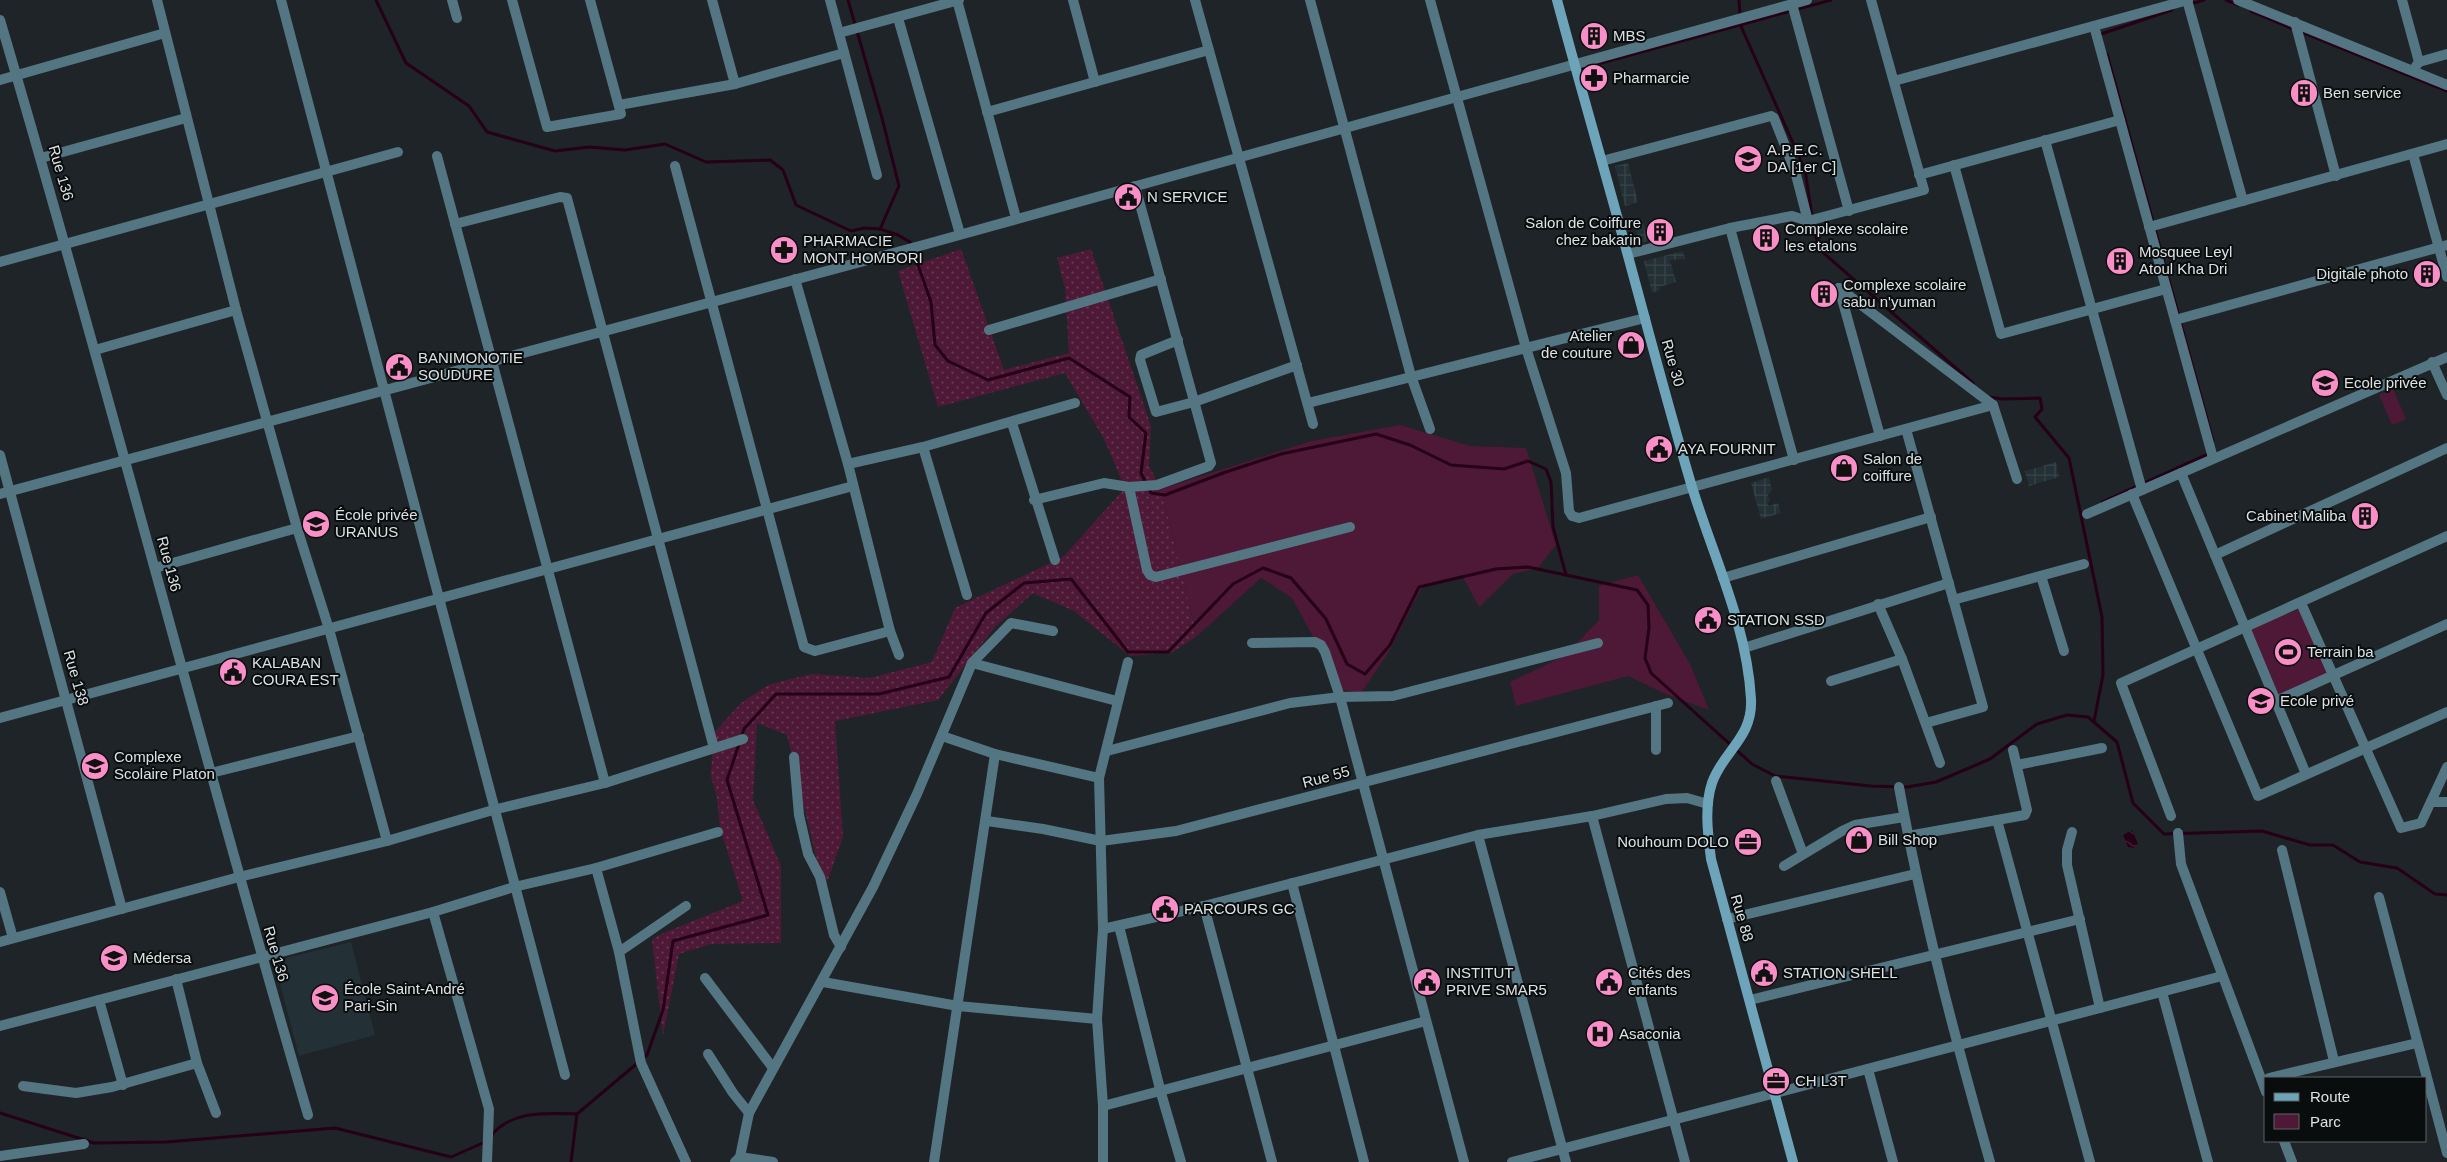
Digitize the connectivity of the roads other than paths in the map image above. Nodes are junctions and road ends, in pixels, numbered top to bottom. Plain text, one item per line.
1 (157, 0) edge
2 (281, 0) edge
3 (452, 0) edge
4 (512, 0) edge
5 (590, 0) edge
6 (712, 0) edge
7 (830, 0) edge
8 (958, 0) edge
9 (1073, 0) edge
10 (1195, 0) edge
11 (1310, 0) edge
12 (1430, 0) edge
13 (1557, 0) edge
14 (1807, 0) edge
15 (1871, 0) edge
16 (2188, 0) edge
17 (2238, 0) edge
18 (2402, 0) edge
19 (1792, 4) junction
20 (457, 18) dead end
21 (898, 18) junction
22 (0, 20) edge
23 (2295, 22) junction
24 (2094, 26) junction
25 (165, 33) junction
26 (838, 33) junction
27 (1209, 50) junction
28 (844, 53) junction
29 (2447, 54) edge
30 (2419, 62) junction
31 (1575, 64) junction
32 (2413, 71) junction
33 (17, 76) junction
34 (0, 80) edge
35 (1894, 81) junction
36 (1095, 82) junction
37 (735, 84) junction
38 (2447, 85) edge
39 (1456, 97) junction
40 (619, 105) junction
41 (987, 112) junction
42 (186, 118) junction
43 (2120, 120) junction
44 (1344, 128) junction
45 (2046, 140) junction
46 (2447, 144) edge
47 (398, 152) dead end
48 (2413, 154) junction
49 (437, 156) dead end
50 (41, 158) junction
51 (1239, 158) junction
52 (1602, 162) junction
53 (1954, 165) junction
54 (675, 166) dead end
55 (325, 172) junction
56 (877, 175) dead end
57 (1920, 175) junction
58 (2336, 176) junction
59 (1135, 186) junction
60 (2243, 201) junction
61 (209, 203) junction
62 (1849, 211) junction
63 (1016, 218) junction
64 (1808, 221) junction
65 (455, 224) junction
66 (2149, 227) junction
67 (1730, 228) junction
68 (960, 234) junction
69 (66, 245) junction
70 (2443, 246) edge
71 (1628, 254) junction
72 (0, 262) edge
73 (2447, 277) edge
74 (795, 279) junction
75 (1161, 280) junction
76 (2166, 289) junction
77 (711, 302) junction
78 (2092, 309) junction
79 (236, 310) junction
80 (1645, 318) junction
81 (2175, 320) junction
82 (989, 330) dead end
83 (603, 331) junction
84 (1178, 340) junction
85 (1526, 348) junction
86 (95, 350) junction
87 (2447, 357) edge
88 (492, 361) junction
89 (2432, 362) junction
90 (1297, 365) junction
91 (1411, 376) junction
92 (384, 390) junction
93 (2447, 395) edge
94 (1194, 402) junction
95 (1308, 402) junction
96 (1075, 403) dead end
97 (1993, 404) junction
98 (268, 421) junction
99 (1012, 423) junction
100 (1314, 424) dead end
101 (1430, 429) dead end
102 (1906, 429) junction
103 (1880, 436) junction
104 (923, 447) junction
105 (2447, 448) edge
106 (0, 455) edge
107 (2213, 458) junction
108 (126, 460) junction
109 (1794, 460) junction
110 (848, 464) junction
111 (2181, 473) junction
112 (2017, 479) dead end
113 (853, 486) junction
114 (1129, 487) junction
115 (1692, 488) junction
116 (5, 492) edge
117 (2137, 492) junction
118 (1034, 500) junction
119 (767, 510) junction
120 (2087, 514) dead end
121 (1931, 517) junction
122 (1350, 527) dead end
123 (297, 528) junction
124 (2447, 536) edge
125 (658, 539) junction
126 (2215, 556) junction
127 (1055, 560) dead end
128 (2084, 564) dead end
129 (155, 568) junction
130 (548, 569) junction
131 (2041, 576) junction
132 (1723, 578) junction
133 (1949, 583) junction
134 (968, 595) dead end
135 (440, 599) junction
136 (1954, 600) junction
137 (2301, 603) junction
138 (1878, 604) junction
139 (2447, 624) edge
140 (2245, 628) junction
141 (329, 629) junction
142 (890, 631) junction
143 (1053, 631) dead end
144 (1252, 643) dead end
145 (1598, 643) dead end
146 (1744, 648) junction
147 (2197, 650) junction
148 (2064, 651) dead end
149 (899, 655) dead end
150 (1902, 659) junction
151 (1128, 662) dead end
152 (972, 663) junction
153 (181, 669) junction
154 (2332, 676) junction
155 (1831, 681) dead end
156 (1340, 697) junction
157 (66, 701) junction
158 (1117, 701) junction
159 (2276, 701) junction
160 (1668, 703) dead end
161 (1656, 706) junction
162 (2447, 712) edge
163 (0, 718) edge
164 (1926, 723) junction
165 (1745, 733) joint
166 (359, 736) junction
167 (942, 736) junction
168 (743, 739) dead end
169 (714, 748) junction
170 (2102, 748) dead end
171 (2365, 748) junction
172 (1656, 750) dead end
173 (2013, 750) dead end
174 (1107, 751) junction
175 (995, 754) junction
176 (794, 757) dead end
177 (1940, 763) dead end
178 (2017, 765) junction
179 (2447, 767) edge
180 (212, 773) junction
181 (2306, 774) junction
182 (1099, 778) junction
183 (1776, 781) dead end
184 (605, 783) junction
185 (1362, 783) junction
186 (1899, 787) dead end
187 (2431, 802) junction
188 (2447, 802) edge
189 (1708, 804) junction
190 (493, 810) junction
191 (1592, 816) junction
192 (2171, 816) dead end
193 (1904, 817) junction
194 (1997, 820) junction
195 (987, 821) junction
196 (718, 832) dead end
197 (2072, 832) dead end
198 (2178, 833) dead end
199 (1478, 835) junction
200 (1908, 836) junction
201 (1101, 841) junction
202 (387, 842) junction
203 (2282, 850) dead end
204 (1803, 854) junction
205 (1383, 860) junction
206 (1784, 866) dead end
207 (596, 868) junction
208 (1915, 874) junction
209 (239, 877) junction
210 (1292, 883) junction
211 (514, 887) junction
212 (0, 892) edge
213 (2379, 896) dead end
214 (686, 906) dead end
215 (1204, 906) junction
216 (122, 910) junction
217 (433, 912) junction
218 (1727, 919) junction
219 (2080, 919) junction
220 (1118, 926) junction
221 (1103, 929) junction
222 (2028, 933) junction
223 (13, 938) junction
224 (0, 942) edge
225 (841, 947) junction
226 (619, 952) junction
227 (1935, 956) junction
228 (261, 957) junction
229 (2222, 976) junction
230 (705, 978) dead end
231 (176, 979) junction
232 (823, 982) junction
233 (2162, 992) junction
234 (98, 1000) junction
235 (1750, 1000) junction
236 (958, 1006) junction
237 (2100, 1008) junction
238 (1097, 1019) junction
239 (1426, 1021) junction
240 (2052, 1021) junction
241 (0, 1026) edge
242 (2417, 1043) junction
243 (1957, 1045) junction
244 (1334, 1047) junction
245 (708, 1054) dead end
246 (2334, 1062) junction
247 (197, 1063) junction
248 (774, 1068) junction
249 (1868, 1069) junction
250 (1246, 1070) junction
251 (565, 1075) dead end
252 (2264, 1077) edge
253 (2273, 1077) edge
254 (2426, 1077) edge
255 (2427, 1080) edge
256 (123, 1085) junction
257 (23, 1086) dead end
258 (1161, 1093) junction
259 (1774, 1093) junction
260 (1103, 1106) junction
261 (216, 1113) dead end
262 (749, 1113) junction
263 (308, 1115) dead end
264 (1674, 1120) junction
265 (2284, 1142) edge
266 (84, 1144) dead end
267 (1562, 1149) junction
268 (2447, 1153) edge
269 (0, 1156) edge
270 (738, 1160) edge
271 (487, 1162) edge
272 (686, 1162) edge
273 (773, 1162) edge
274 (934, 1162) edge
275 (1103, 1162) edge
276 (1181, 1162) edge
277 (1272, 1162) edge
278 (1364, 1162) edge
279 (1464, 1162) edge
280 (1512, 1162) edge
281 (1566, 1162) edge
282 (1685, 1162) edge
283 (1793, 1162) edge
284 (1893, 1162) edge
285 (1990, 1162) edge
286 (2090, 1162) edge
287 (2208, 1162) edge
288 (2292, 1162) edge

1 - 25 street
2 - 55 street
3 - 20 street
4 - 40 street
5 - 40 street
6 - 37 street
7 - 26 street
8 - 21 street
8 - 41 street
9 - 36 street
10 - 27 street
11 - 44 street
12 - 39 street
13 - 31 main road, Rue 30
14 - 19 street
15 - 35 street
16 - 24 street
16 - 60 street
17 - 23 street
18 - 30 street
19 - 31 street
19 - 62 street
21 - 26 street
21 - 68 street
22 - 33 street, Rue 136
23 - 32 street
23 - 58 street
24 - 35 street
24 - 43 street
25 - 33 street
25 - 42 street
26 - 28 street
27 - 36 street
27 - 51 street
28 - 37 street
28 - 56 street
29 - 30 street
30 - 32 street
31 - 39 street
31 - 52 main road, Rue 30
32 - 38 street
33 - 34 street
33 - 50 street, Rue 136
35 - 57 street
36 - 41 street
37 - 40 street
39 - 44 street
39 - 85 street
41 - 63 street
42 - 50 street
42 - 61 street
43 - 45 street
43 - 66 street
44 - 51 street
44 - 91 street
45 - 53 street
45 - 78 street
46 - 48 street
47 - 55 street
48 - 58 street
48 - 70 street
49 - 65 street
50 - 69 street, Rue 136
51 - 59 street
51 - 90 street
52 - 64 street
52 - 71 main road, Rue 30
53 - 57 street
53 - 78 street
54 - 77 street
55 - 61 street
55 - 92 street
57 - 62 street
58 - 60 street
59 - 63 street
59 - 75 street
60 - 66 street
61 - 69 street
61 - 79 street
62 - 64 street
63 - 68 street
64 - 67 street
65 - 83 street
65 - 88 street
66 - 76 street
67 - 71 street
67 - 109 street
68 - 74 street
69 - 72 street
69 - 86 street, Rue 136
70 - 73 street
70 - 81 street
71 - 80 main road, Rue 30
74 - 77 street
74 - 110 street
75 - 82 street
75 - 84 street
76 - 78 street
76 - 81 street
77 - 83 street
77 - 119 street
78 - 117 street
79 - 86 street
79 - 98 street
80 - 85 street
80 - 115 main road, Rue 30
81 - 107 street
83 - 88 street
83 - 125 street
84 - 94 street
84 - 94 street
85 - 91 street
85 - 115 street
86 - 108 street, Rue 136
87 - 89 street
88 - 92 street
88 - 130 street
89 - 93 street
89 - 107 street
90 - 94 street
90 - 95 street
91 - 95 street
91 - 101 street
92 - 98 street
92 - 135 street
94 - 114 street
95 - 100 street
96 - 99 street
97 - 102 street
97 - 103 street
97 - 112 street
98 - 108 street
98 - 123 street
99 - 104 street
99 - 118 street
102 - 103 street
102 - 121 street
103 - 109 street
104 - 110 street
104 - 134 street
105 - 126 street
106 - 116 street, Rue 138
107 - 111 street
108 - 116 street
108 - 129 street, Rue 136
109 - 115 street
110 - 113 street
111 - 117 street
111 - 126 street
113 - 119 street
113 - 142 street
114 - 118 street
114 - 122 street
115 - 132 main road, Rue 30
116 - 157 street, Rue 138
117 - 120 street
117 - 147 street
118 - 127 street
119 - 125 street
119 - 142 street
121 - 132 street
121 - 133 street
123 - 129 street
123 - 141 street
124 - 137 street
125 - 130 street
125 - 169 street
126 - 140 street
128 - 131 street
129 - 153 street, Rue 136
130 - 135 street
130 - 184 street
131 - 136 street
131 - 148 street
132 - 146 main road, Rue 30
133 - 136 street
133 - 138 street
135 - 141 street
135 - 190 street
136 - 164 street
137 - 140 street
137 - 154 street
138 - 146 street
138 - 150 street
139 - 154 street
140 - 147 street
140 - 159 street
141 - 153 street
141 - 166 street
142 - 149 street
143 - 152 street
144 - 156 street
145 - 156 street
146 - 165 main road, Rue 30
147 - 181 street
147 - 192 street
150 - 155 street
150 - 164 street
151 - 158 street
152 - 158 street
152 - 167 street
153 - 157 street
153 - 180 street, Rue 136
154 - 159 street
154 - 171 street
156 - 174 street
156 - 185 street
157 - 163 street
157 - 216 street, Rue 138
158 - 174 street
159 - 181 street
160 - 161 street, Rue 55
161 - 172 street
161 - 185 street, Rue 55
162 - 171 street
164 - 177 street
165 - 189 main road, Rue 88
166 - 180 street
166 - 202 street
167 - 175 street
167 - 225 street
168 - 169 street
169 - 184 street
170 - 178 street
171 - 181 street
171 - 187 street
173 - 178 street
174 - 182 street
175 - 182 street
175 - 195 street
176 - 225 street
178 - 194 street
179 - 187 street
180 - 209 street, Rue 136
182 - 201 street
183 - 204 street
184 - 190 street
185 - 201 street, Rue 55
185 - 205 street
186 - 193 street
187 - 188 street
189 - 191 street
189 - 218 main road, Rue 88
190 - 202 street
190 - 211 street
191 - 199 street
191 - 264 street
193 - 200 street
193 - 204 street
194 - 200 street
194 - 222 street
195 - 201 street, Rue 55
195 - 236 street
196 - 207 street
197 - 219 street
198 - 229 street
199 - 205 street
199 - 267 street
200 - 208 street
201 - 221 street
202 - 209 street
203 - 246 street
204 - 206 street
205 - 210 street
205 - 239 street
207 - 211 street
207 - 226 street
208 - 218 street
208 - 227 street
209 - 216 street
209 - 228 street, Rue 136
210 - 215 street
210 - 244 street
211 - 217 street
211 - 251 street
212 - 223 street
213 - 242 street
214 - 226 street
215 - 220 street
215 - 250 street
216 - 223 street
217 - 228 street
217 - 271 street
218 - 235 main road, Rue 88
219 - 222 street
219 - 237 street
220 - 221 street
220 - 258 street
221 - 238 street
222 - 227 street
222 - 240 street
223 - 224 street
225 - 232 street
226 - 272 street
227 - 235 street
227 - 243 street
228 - 231 street
228 - 263 street, Rue 136
229 - 233 street
229 - 252 street
230 - 248 street
231 - 234 street
231 - 247 street
232 - 236 street
232 - 248 street
233 - 237 street
233 - 287 street
234 - 241 street
234 - 256 street
235 - 259 main road, Rue 88
236 - 238 street
236 - 274 street
237 - 240 street
238 - 260 street
239 - 244 street
239 - 279 street
240 - 243 street
240 - 286 street
242 - 246 street
242 - 254 street
243 - 249 street
243 - 285 street
244 - 250 street
244 - 278 street
245 - 262 street
246 - 253 street
247 - 256 street
247 - 261 street
248 - 262 street
249 - 259 street
249 - 284 street
250 - 258 street
250 - 277 street
255 - 268 street
256 - 257 street
258 - 260 street
258 - 276 street
259 - 264 street
259 - 283 main road, Rue 88
260 - 275 street
262 - 270 street
264 - 267 street
264 - 282 street
265 - 288 street
266 - 269 street
267 - 280 street
267 - 281 street
270 - 273 street

